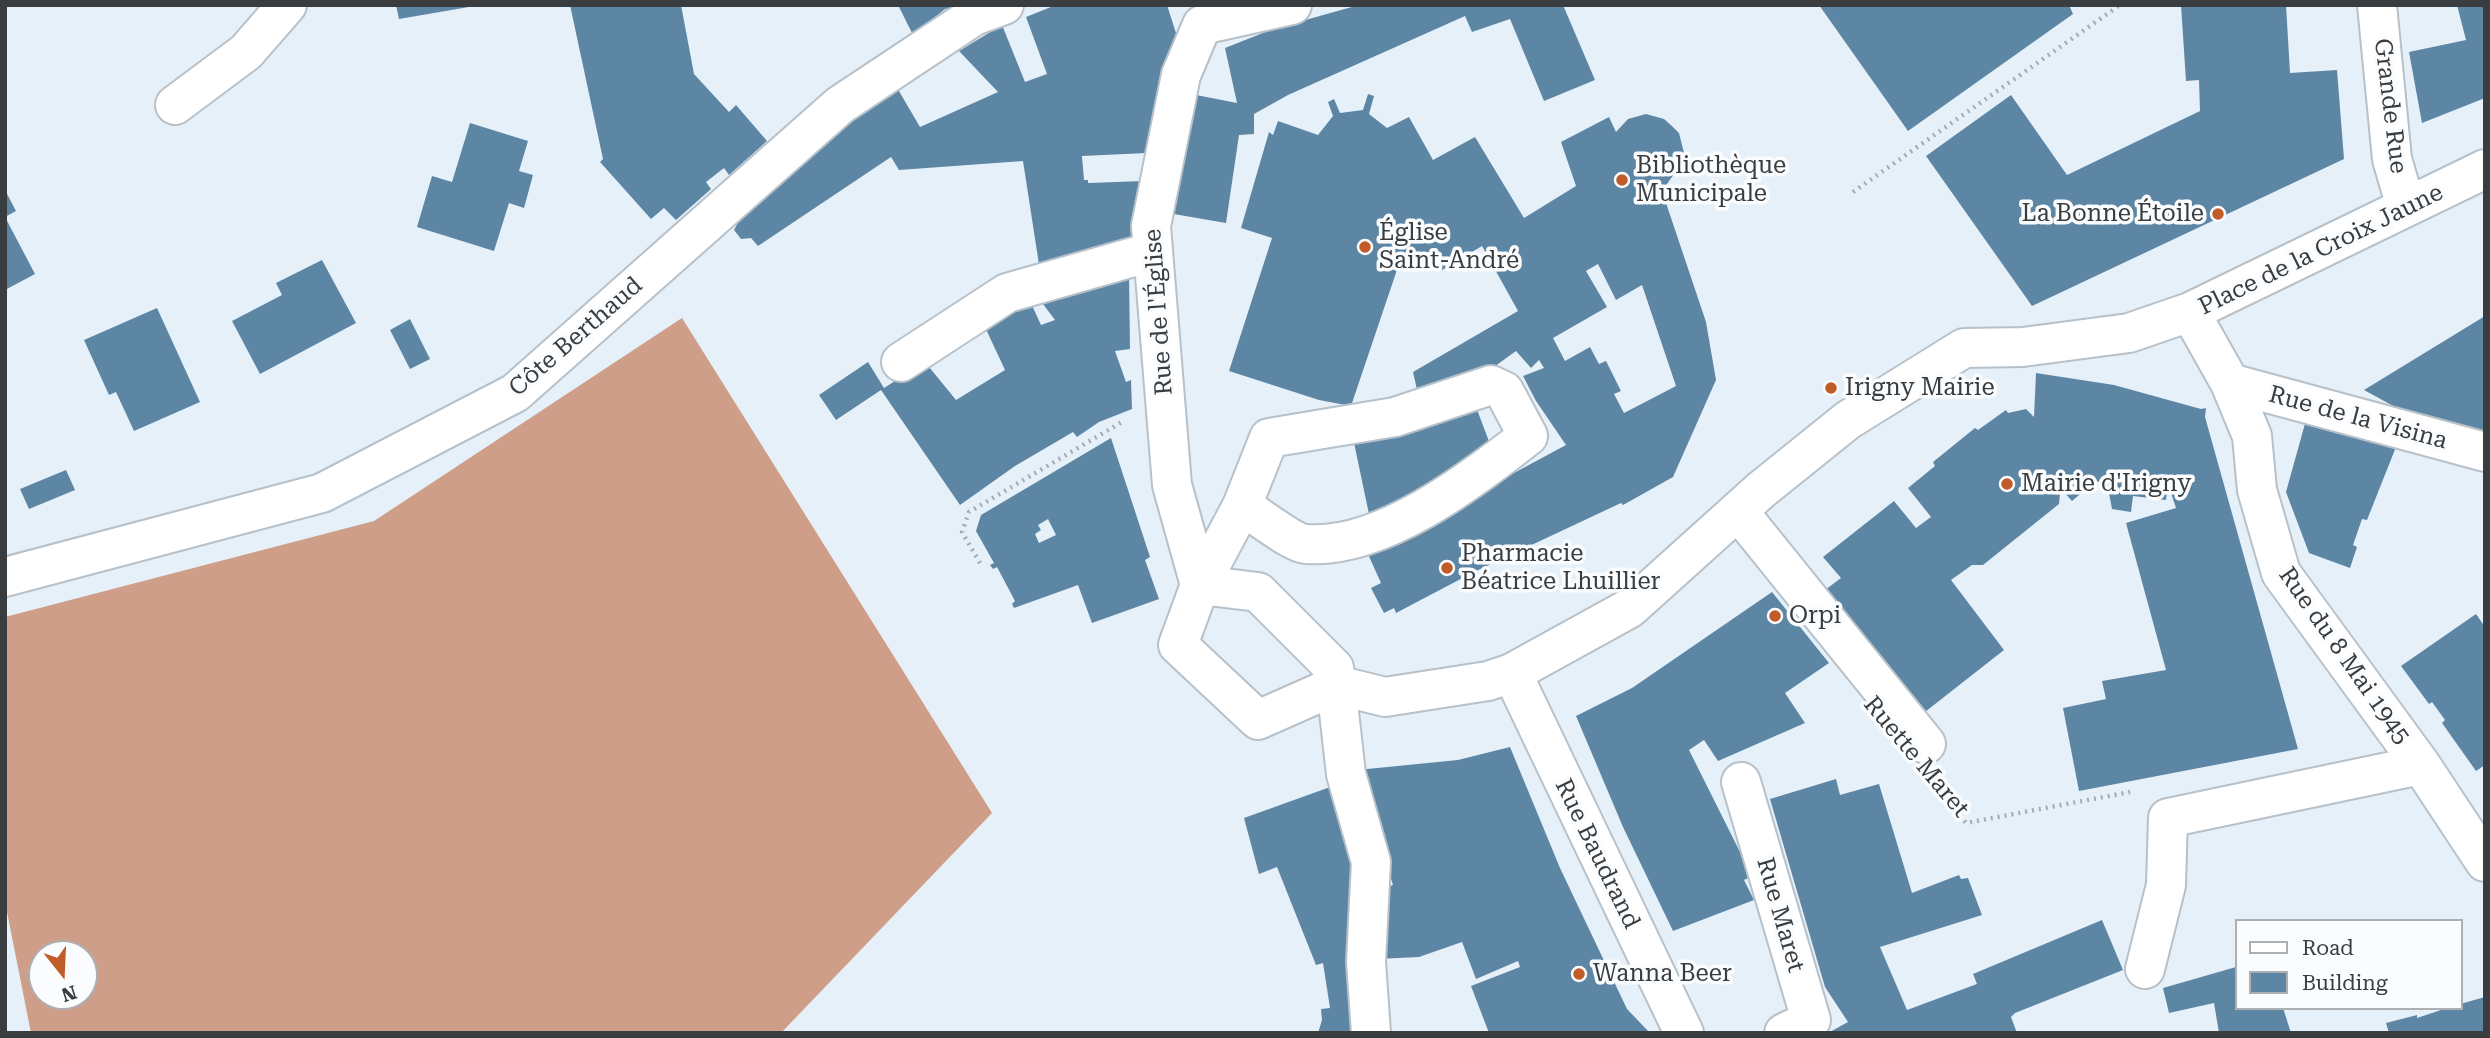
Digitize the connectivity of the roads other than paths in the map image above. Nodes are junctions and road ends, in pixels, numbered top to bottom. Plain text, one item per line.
1 (286, 5) edge
2 (1004, 5) edge
3 (1292, 5) edge
4 (2377, 5) edge
5 (1195, 15) edge
6 (175, 105) dead end
7 (2485, 169) edge
8 (2406, 207) junction
9 (1151, 252) junction
10 (2190, 312) junction
11 (901, 362) dead end
12 (2230, 383) junction
13 (2485, 452) edge
14 (1242, 506) junction
15 (1738, 511) junction
16 (5, 577) edge
17 (1200, 585) junction
18 (1512, 673) junction
19 (1337, 685) junction
20 (1926, 744) dead end
21 (2421, 765) junction
22 (1741, 782) dead end
23 (2485, 862) edge
24 (2145, 969) dead end
25 (1371, 1033) edge
26 (1684, 1033) edge
27 (1784, 1033) edge

1 - 6 street
2 - 16 street, Côte Berthaud
3 - 5 street
4 - 8 street, Grande Rue
5 - 9 street, Rue de l'Église
7 - 8 street, Place de la Croix Jaune
8 - 10 street, Place de la Croix Jaune
9 - 11 street
9 - 17 street, Rue de l'Église
10 - 12 street, Place de la Croix Jaune
10 - 15 street
12 - 13 street, Rue de la Visina
12 - 21 street, Rue du 8 Mai 1945
14 - 14 street
14 - 17 street
15 - 18 street
15 - 20 street, Ruette Maret
17 - 19 street
17 - 19 street
18 - 19 street
18 - 26 street, Rue Baudrand
19 - 25 street
21 - 23 street, Rue du 8 Mai 1945
21 - 24 street, Rue du 8 Mai 1945
22 - 27 street, Rue Maret

